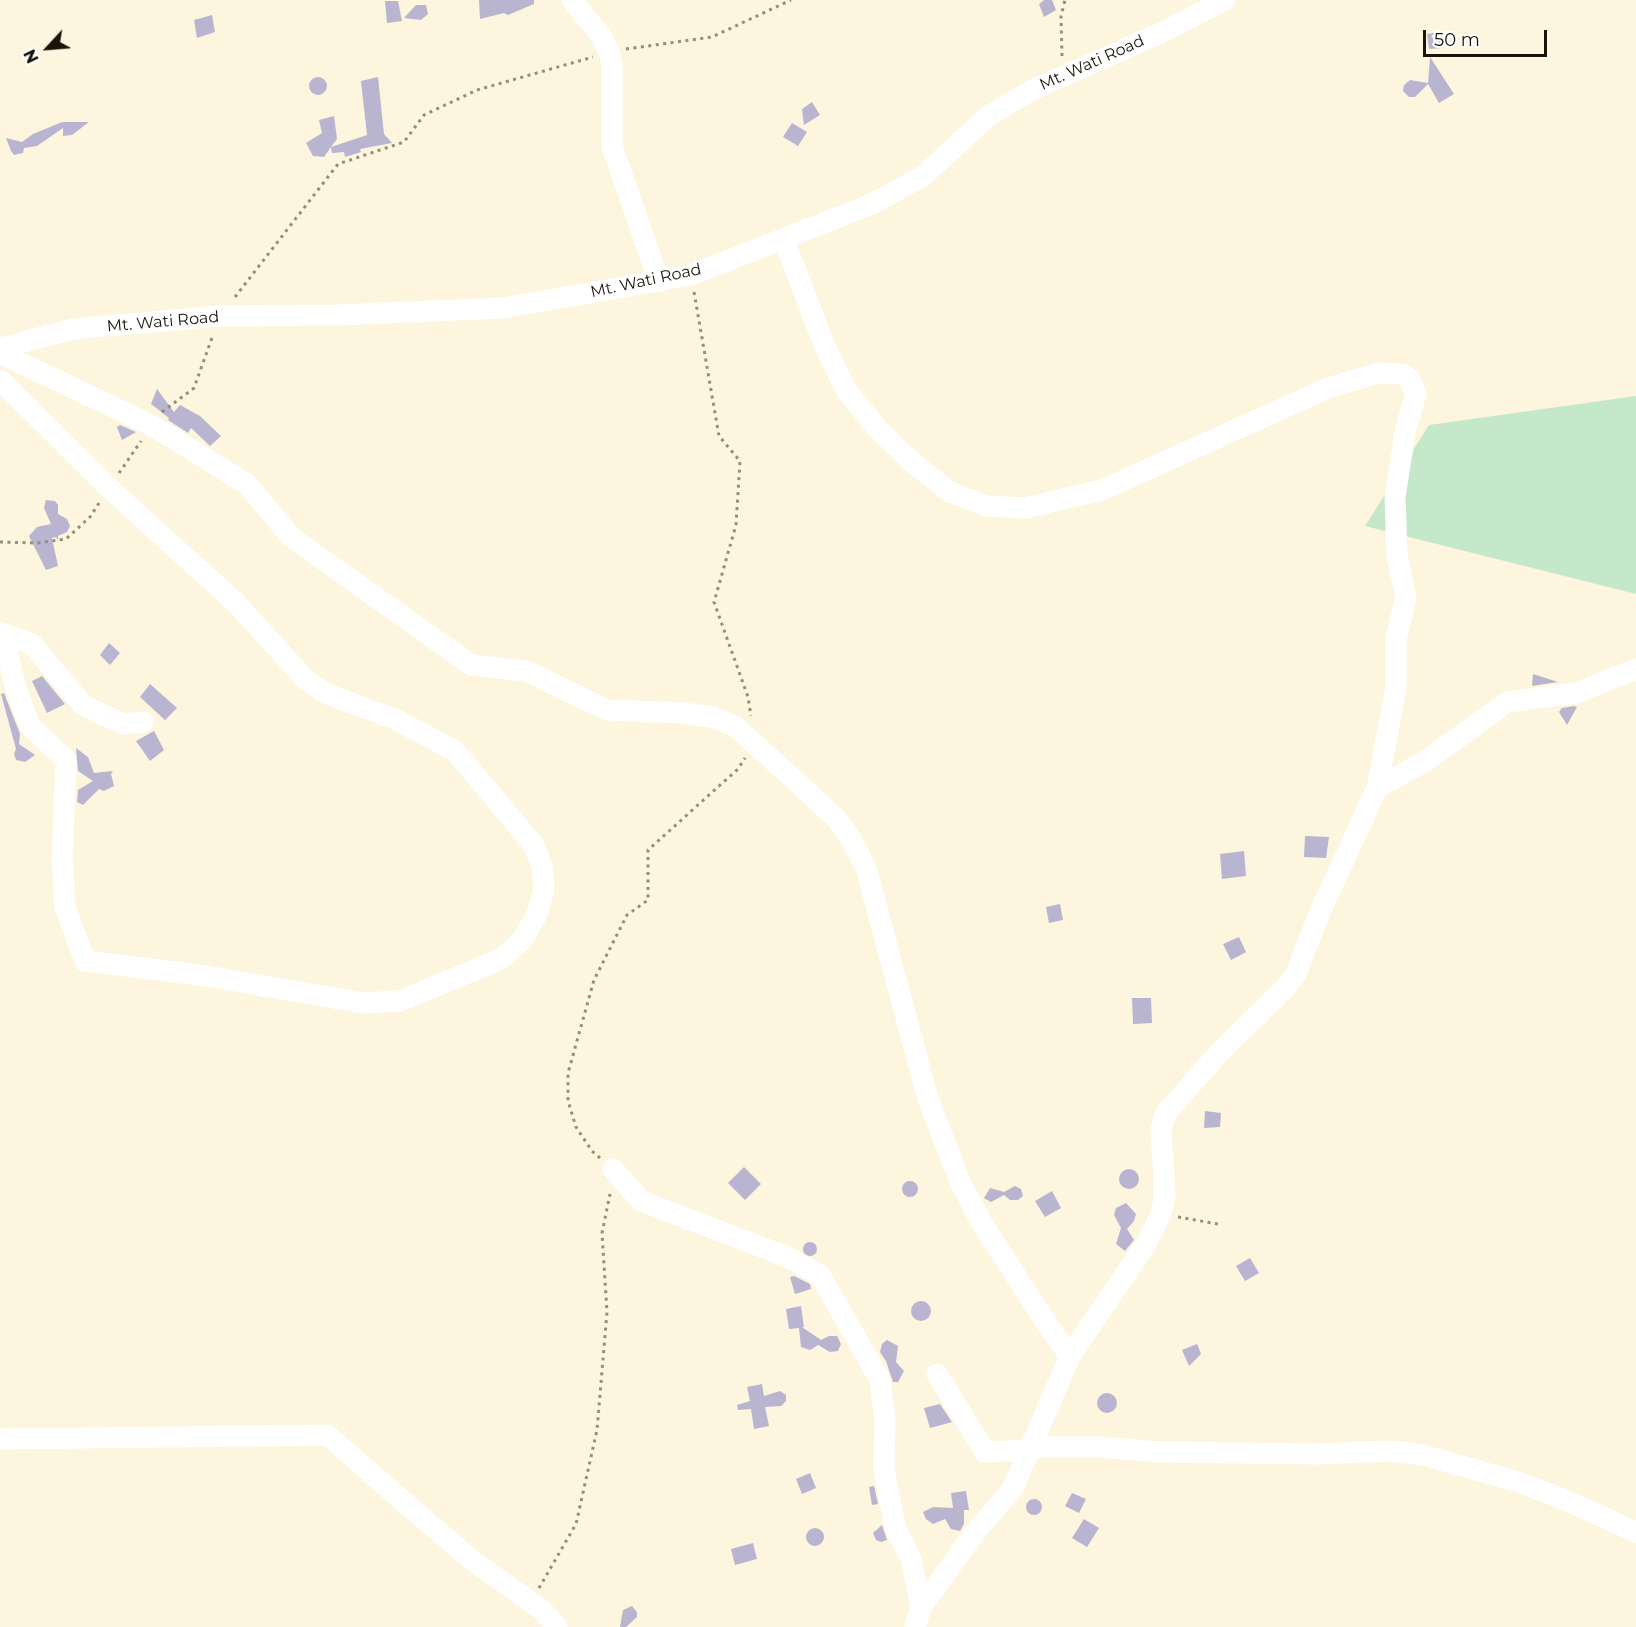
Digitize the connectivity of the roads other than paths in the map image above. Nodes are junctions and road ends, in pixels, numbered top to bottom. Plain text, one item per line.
1 (572, 0) edge
2 (1225, 0) edge
3 (784, 240) junction
4 (658, 282) junction
5 (0, 348) edge
6 (0, 353) edge
7 (0, 380) edge
8 (1, 633) edge
9 (1636, 669) edge
10 (143, 722) dead end
11 (1377, 788) junction
12 (613, 1169) road end
13 (1070, 1356) junction
14 (937, 1374) dead end
15 (0, 1438) edge
16 (1030, 1450) junction
17 (1636, 1532) edge
18 (918, 1617) edge
19 (557, 1627) edge

1 - 4 street
2 - 3 street, Mt. Wati Road
3 - 4 street, Mt. Wati Road
3 - 11 street
4 - 5 street, Mt. Wati Road
6 - 13 street
7 - 8 street
8 - 10 street
9 - 11 street
11 - 13 street
12 - 18 street
13 - 16 street
14 - 16 street
15 - 19 street
16 - 17 street
16 - 18 street

